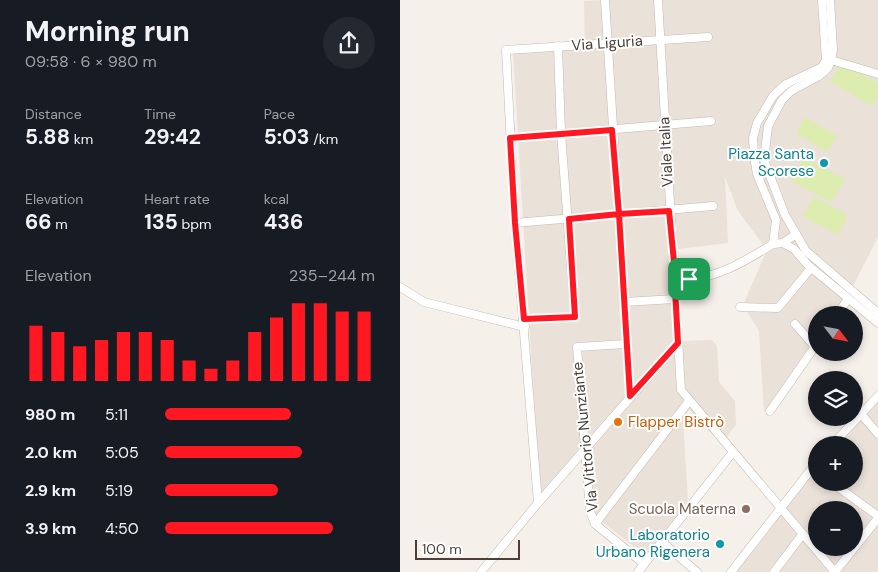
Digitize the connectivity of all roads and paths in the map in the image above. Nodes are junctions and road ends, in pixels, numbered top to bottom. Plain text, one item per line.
1 (605, 0) edge
2 (658, 0) edge
3 (822, 0) edge
4 (830, 0) edge
5 (708, 37) dead end
6 (661, 40) junction
7 (608, 44) junction
8 (558, 46) junction
9 (828, 60) junction
10 (878, 74) edge
11 (711, 121) dead end
12 (665, 126) junction
13 (612, 130) junction
14 (562, 133) junction
15 (510, 138) junction
16 (713, 206) dead end
17 (669, 211) junction
18 (619, 214) junction
19 (569, 219) junction
20 (788, 220) junction
21 (515, 223) junction
22 (776, 228) junction
23 (796, 234) junction
24 (783, 243) junction
25 (773, 244) junction
26 (811, 268) junction
27 (675, 272) junction
28 (689, 279) junction
29 (400, 287) edge
30 (675, 289) junction
31 (675, 299) junction
32 (848, 299) junction
33 (624, 302) junction
34 (843, 306) edge
35 (740, 307) dead end
36 (878, 313) edge
37 (524, 323) junction
38 (878, 323) edge
39 (795, 324) dead end
40 (808, 338) edge
41 (678, 343) junction
42 (626, 344) junction
43 (808, 357) edge
44 (630, 396) junction
45 (878, 396) edge
46 (690, 401) junction
47 (770, 411) dead end
48 (863, 412) edge
49 (863, 416) edge
50 (850, 426) edge
51 (878, 434) edge
52 (840, 436) edge
53 (583, 450) junction
54 (733, 452) junction
55 (808, 476) edge
56 (843, 491) edge
57 (538, 503) junction
58 (781, 508) junction
59 (878, 517) edge
60 (595, 524) junction
61 (802, 535) junction
62 (662, 542) junction
63 (644, 564) junction
64 (484, 571) edge
65 (638, 572) edge
66 (697, 572) edge
67 (731, 572) edge
68 (774, 572) edge
69 (835, 572) edge

1 - 7 street
2 - 6 street, Viale Italia
3 - 9 street
4 - 9 street
5 - 6 street, Via Liguria
6 - 7 street, Via Liguria
6 - 12 street, Viale Italia
7 - 8 street, Via Liguria
7 - 13 street
8 - 14 street
8 - 15 street, Via Liguria
9 - 10 street
9 - 20 street
9 - 22 street
11 - 12 street
12 - 13 street
12 - 17 street, Viale Italia
13 - 14 street
13 - 18 street
14 - 15 street
14 - 19 street
15 - 21 street
16 - 17 street
17 - 18 street
17 - 27 street, Viale Italia
18 - 19 street
18 - 33 street
19 - 21 street
19 - 37 street
20 - 22 street
20 - 23 street
21 - 37 street
22 - 24 street
22 - 25 street
23 - 24 street
23 - 36 street
24 - 25 street
24 - 26 street
25 - 28 street
26 - 32 street
26 - 35 street
27 - 28 street
27 - 30 street, Viale Italia
28 - 30 street
29 - 37 street
30 - 31 street, Viale Italia
31 - 33 street
31 - 41 street, Viale Italia
32 - 34 street
32 - 38 street
33 - 42 street
37 - 57 street
39 - 40 street
41 - 44 street
41 - 46 street, Viale Italia
42 - 44 street
42 - 53 street, Via Vittorio Nunziante
43 - 47 street
44 - 53 street
45 - 48 street
46 - 54 street, Viale Italia
46 - 60 street
49 - 51 street
50 - 52 street
53 - 57 street
53 - 60 street, Via Vittorio Nunziante
54 - 58 street, Viale Italia
54 - 62 street
55 - 58 street
56 - 59 street
57 - 64 street
58 - 61 street, Viale Italia
58 - 67 street
59 - 69 street
60 - 63 street, Via Vittorio Nunziante
61 - 68 street
61 - 69 street, Viale Italia
62 - 63 street
62 - 66 street
63 - 65 street

